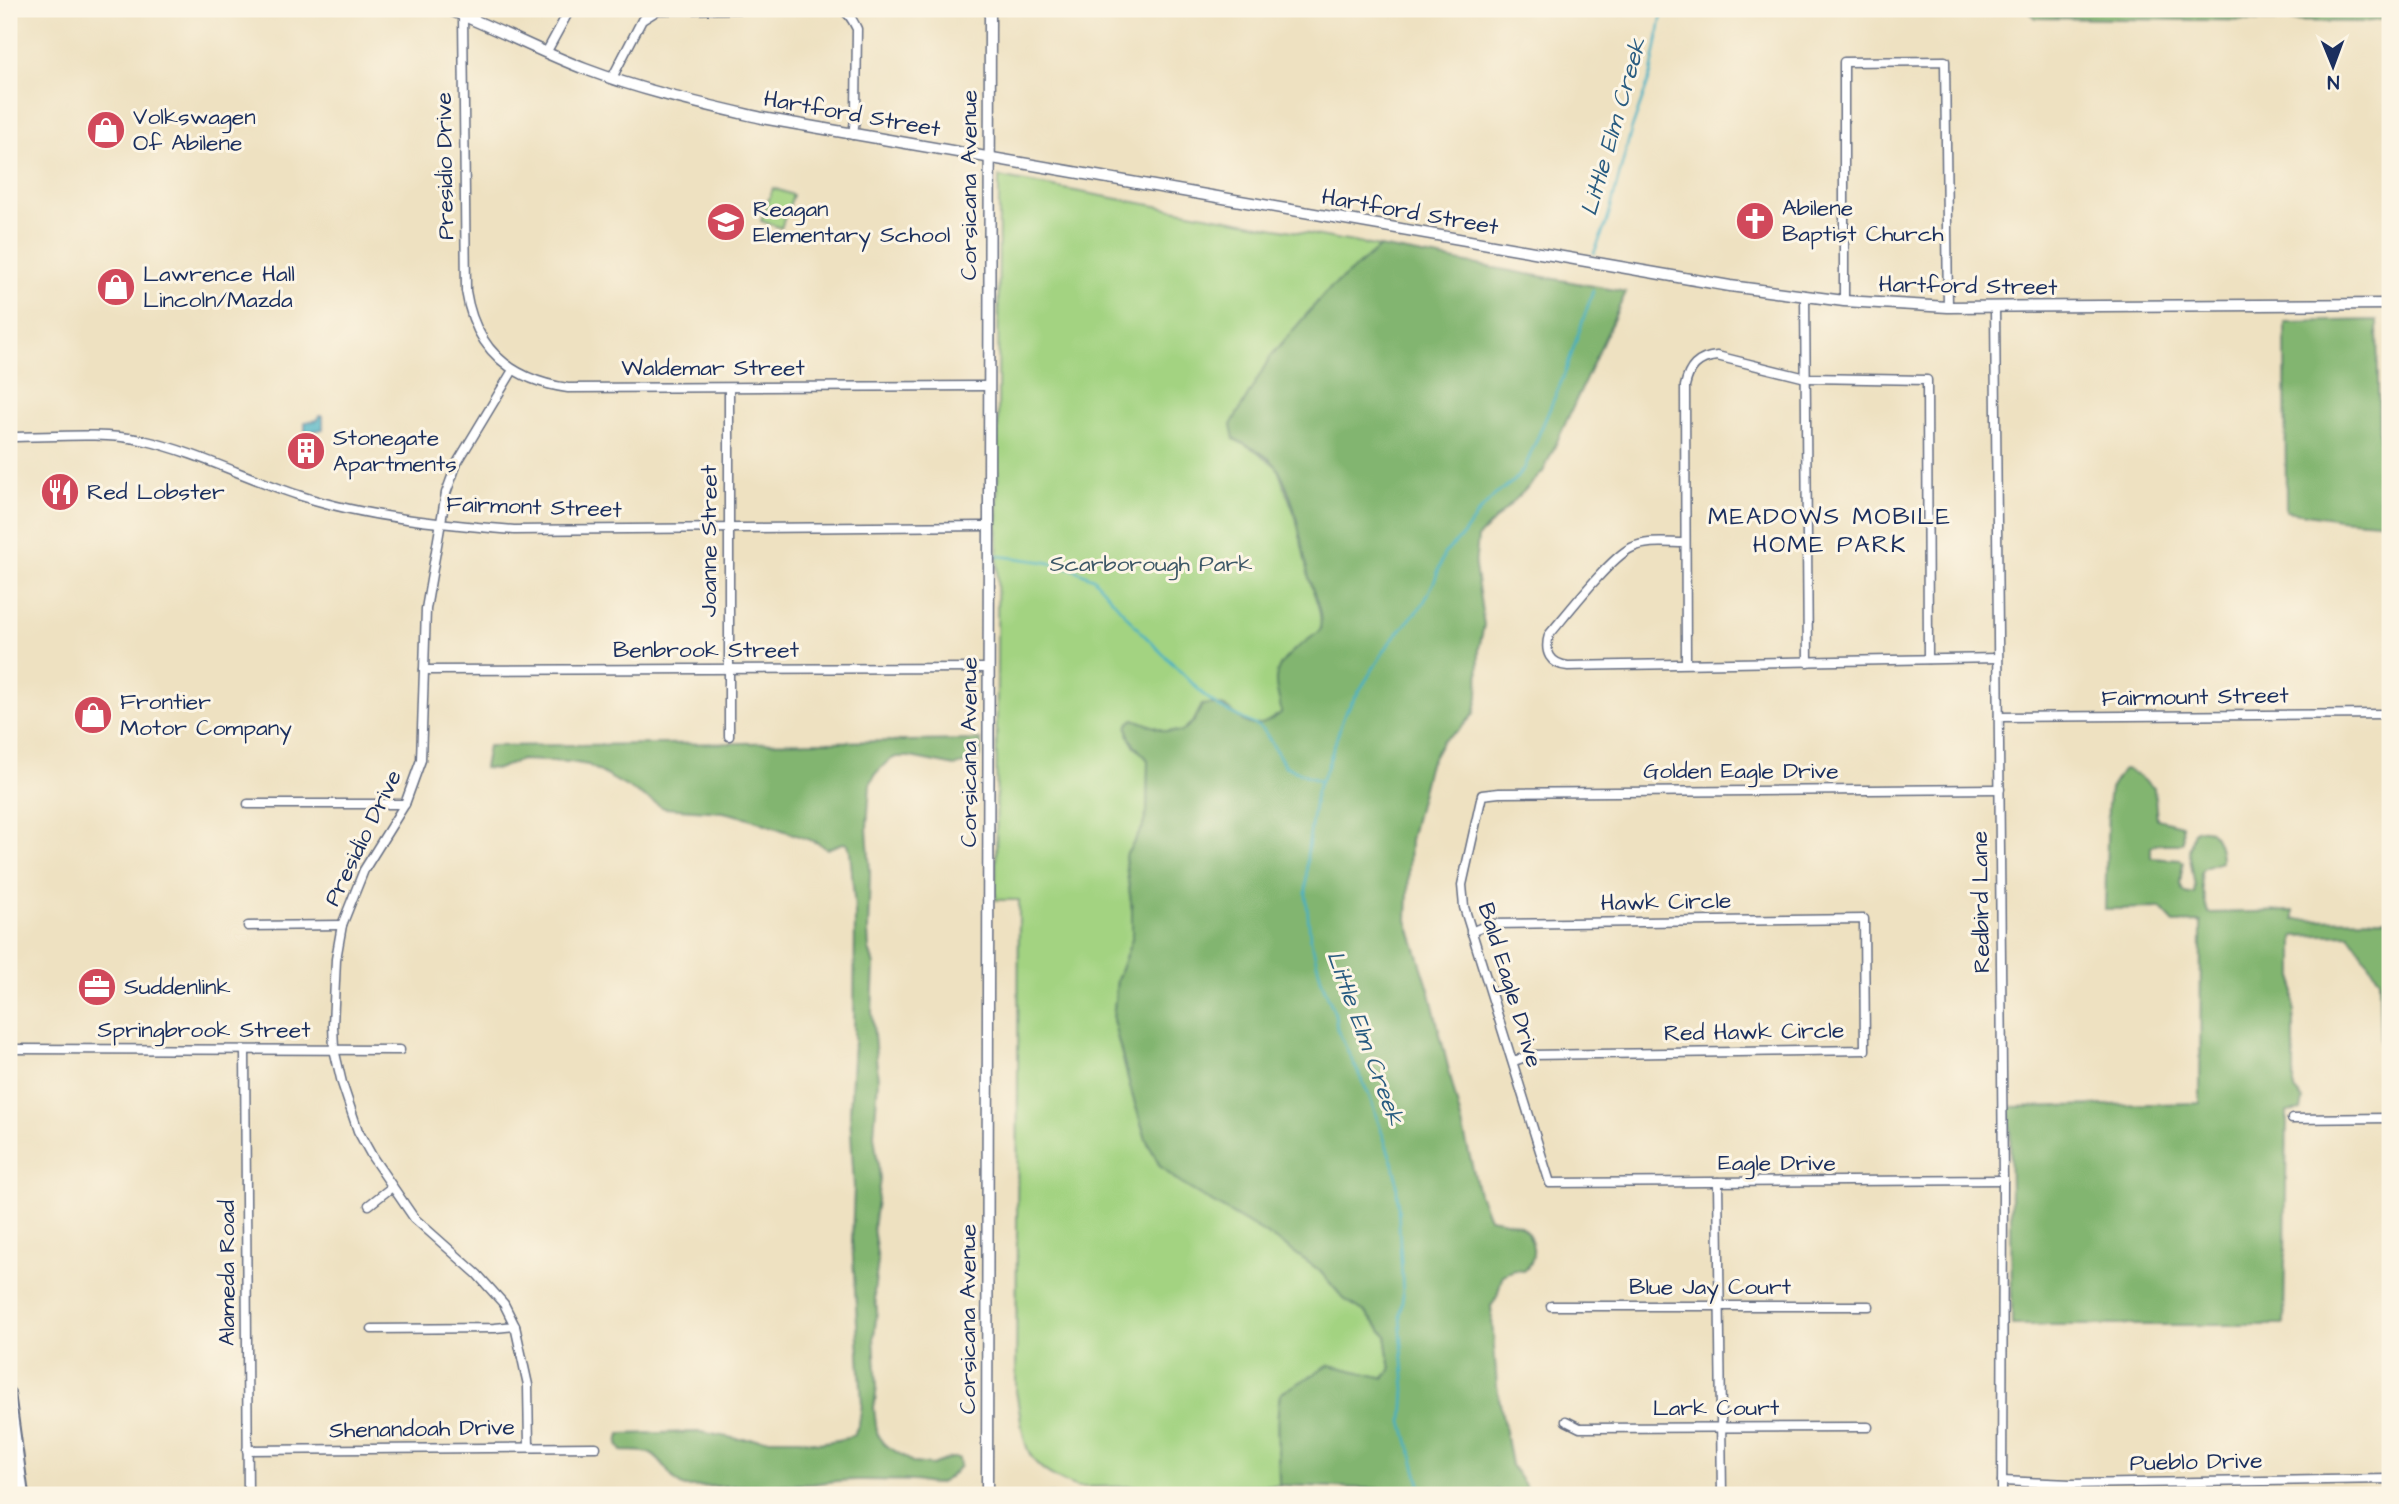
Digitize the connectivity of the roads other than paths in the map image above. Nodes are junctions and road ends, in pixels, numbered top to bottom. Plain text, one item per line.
1 (447, 9) edge
2 (570, 9) edge
3 (757, 9) edge
4 (839, 9) edge
5 (989, 9) edge
6 (463, 15) junction
7 (546, 52) junction
8 (612, 78) junction
9 (853, 135) junction
10 (988, 158) junction
11 (1805, 296) junction
12 (1844, 301) junction
13 (2390, 304) edge
14 (1948, 307) junction
15 (1995, 308) junction
16 (471, 316) joint
17 (513, 370) junction
18 (1806, 378) junction
19 (987, 386) junction
20 (729, 388) junction
21 (9, 437) edge
22 (441, 524) junction
23 (988, 526) junction
24 (729, 529) junction
25 (1684, 542) junction
26 (1998, 657) junction
27 (1928, 659) junction
28 (1808, 662) junction
29 (1686, 663) junction
30 (988, 668) junction
31 (729, 669) junction
32 (424, 670) junction
33 (2390, 714) edge
34 (1999, 717) junction
35 (729, 736) dead end
36 (2000, 789) junction
37 (1482, 795) joint
38 (248, 804) dead end
39 (405, 804) junction
40 (1864, 919) joint
41 (342, 925) junction
42 (248, 926) dead end
43 (1471, 932) junction
44 (9, 1049) edge
45 (334, 1049) junction
46 (245, 1050) junction
47 (400, 1050) dead end
48 (1514, 1061) junction
49 (2390, 1118) edge
50 (2292, 1119) dead end
51 (2003, 1180) junction
52 (1718, 1182) junction
53 (1550, 1183) joint
54 (392, 1187) junction
55 (369, 1205) dead end
56 (1551, 1306) dead end
57 (1869, 1306) dead end
58 (1719, 1307) junction
59 (515, 1326) junction
60 (372, 1329) dead end
61 (9, 1394) edge
62 (1566, 1421) dead end
63 (1721, 1426) junction
64 (1868, 1427) dead end
65 (529, 1447) junction
66 (596, 1447) dead end
67 (247, 1450) junction
68 (2390, 1479) edge
69 (2002, 1481) junction
70 (987, 1492) edge
71 (23, 1495) edge
72 (248, 1495) edge
73 (1722, 1495) edge
74 (2002, 1495) edge

1 - 6 street, Hartford Street
2 - 7 street
3 - 8 street
4 - 9 street
5 - 10 street, Corsicana Avenue
6 - 7 street, Hartford Street
6 - 16 street, Presidio Drive
7 - 8 street, Hartford Street
8 - 9 street, Hartford Street
9 - 10 street, Hartford Street
10 - 11 street, Hartford Street
10 - 19 street, Corsicana Avenue
11 - 12 street, Hartford Street
11 - 18 street
12 - 14 street, Hartford Street
12 - 14 street
13 - 15 street, Hartford Street
14 - 15 street, Hartford Street
15 - 26 street, Redbird Lane
16 - 17 street, Waldemar Street
17 - 20 street, Waldemar Street
17 - 22 street, Presidio Drive
18 - 25 street
18 - 27 street
18 - 28 street
19 - 20 street, Waldemar Street
19 - 23 street, Corsicana Avenue
20 - 24 street, Joanne Street
21 - 22 street, Fairmont Street
22 - 24 street, Fairmont Street
22 - 32 street, Presidio Drive
23 - 24 street, Fairmont Street
23 - 30 street, Corsicana Avenue
24 - 31 street, Joanne Street
25 - 29 street
25 - 29 street
26 - 27 street
26 - 34 street, Redbird Lane
27 - 28 street
28 - 29 street
30 - 31 street, Benbrook Street
30 - 70 street, Corsicana Avenue
31 - 32 street, Benbrook Street
31 - 35 street, Joanne Street
32 - 39 street, Presidio Drive
33 - 34 street, Fairmount Street
34 - 36 street, Redbird Lane
36 - 37 street, Golden Eagle Drive
36 - 51 street, Redbird Lane
37 - 43 street, Bald Eagle Drive
38 - 39 street
39 - 41 street, Presidio Drive
40 - 43 street, Hawk Circle
40 - 48 street, Red Hawk Circle
41 - 42 street
41 - 45 street, Presidio Drive
43 - 48 street, Bald Eagle Drive
44 - 46 street, Springbrook Street
45 - 46 street, Springbrook Street
45 - 47 street, Springbrook Street
45 - 54 street, Presidio Drive
46 - 67 street, Alameda Road
48 - 53 street, Bald Eagle Drive
49 - 50 street
51 - 52 street, Eagle Drive
51 - 69 street, Redbird Lane
52 - 53 street, Eagle Drive
52 - 58 street
54 - 55 street
54 - 59 street, Presidio Drive
56 - 58 street, Blue Jay Court
57 - 58 street, Blue Jay Court
58 - 63 street
59 - 60 street
59 - 65 street, Presidio Drive
61 - 71 main road
62 - 63 street, Lark Court
63 - 64 street, Lark Court
63 - 73 street
65 - 66 street, Shenandoah Drive
65 - 67 street, Shenandoah Drive
67 - 72 street, Alameda Road
68 - 69 street, Pueblo Drive
69 - 74 street, Redbird Lane

